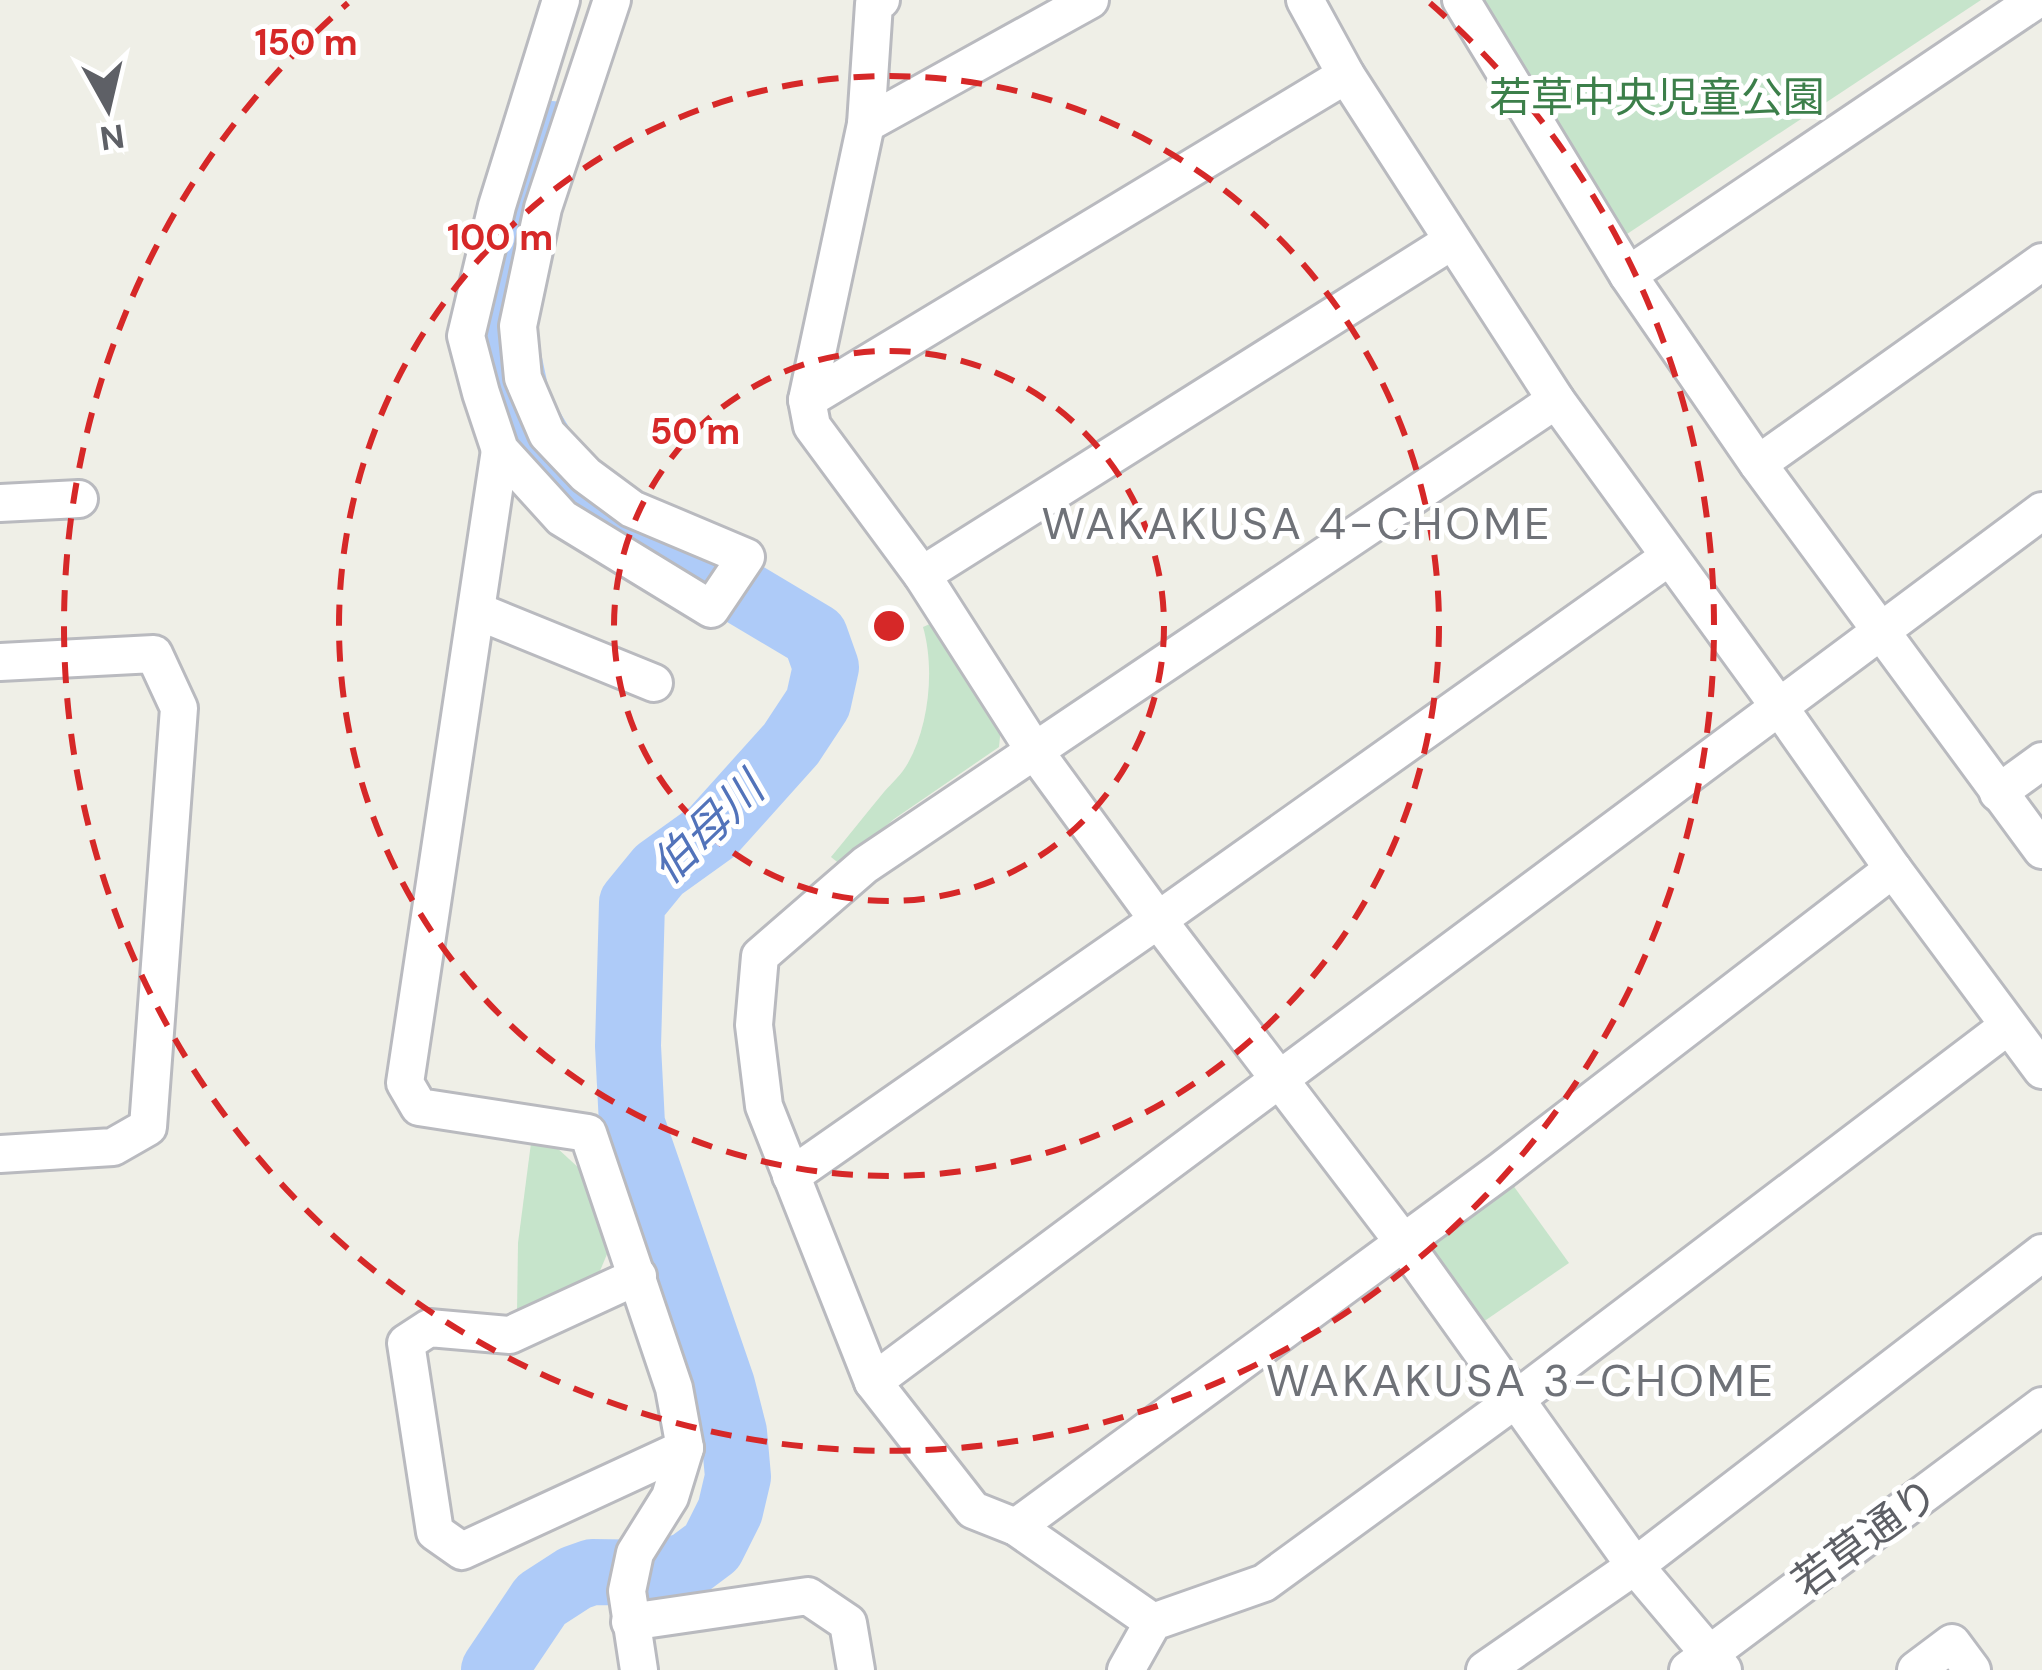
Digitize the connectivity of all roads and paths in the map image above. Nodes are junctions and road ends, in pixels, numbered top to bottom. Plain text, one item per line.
1 (561, 0) edge
2 (612, 0) edge
3 (881, 0) edge
4 (1090, 0) edge
5 (1305, 0) edge
6 (1461, 0) edge
7 (2036, 0) edge
8 (1346, 75) junction
9 (866, 124) junction
10 (1453, 242) junction
11 (2042, 262) edge
12 (1628, 275) junction
13 (807, 400) junction
14 (1556, 400) junction
15 (500, 451) junction
16 (1758, 464) junction
17 (79, 499) dead end
18 (0, 503) edge
19 (2042, 511) edge
20 (1669, 557) junction
21 (922, 575) junction
22 (477, 611) junction
23 (1880, 632) junction
24 (0, 662) edge
25 (654, 683) dead end
26 (1780, 708) junction
27 (1034, 750) junction
28 (2042, 760) edge
29 (1998, 794) junction
30 (2042, 850) edge
31 (1893, 868) junction
32 (1158, 920) junction
33 (2008, 1026) junction
34 (2042, 1070) edge
35 (1279, 1080) junction
36 (0, 1154) edge
37 (791, 1176) junction
38 (1404, 1243) junction
39 (2042, 1253) edge
40 (638, 1276) junction
41 (873, 1382) junction
42 (1515, 1400) junction
43 (2042, 1406) edge
44 (685, 1448) junction
45 (1016, 1527) junction
46 (1634, 1566) junction
47 (628, 1607) junction
48 (1153, 1622) junction
49 (1707, 1664) edge
50 (639, 1670) edge
51 (856, 1670) edge
52 (1126, 1670) edge
53 (1485, 1670) edge
54 (1916, 1670) edge
55 (1972, 1670) edge

1 - 15 street
2 - 15 street
3 - 9 street
4 - 9 street
5 - 8 street
6 - 12 street
7 - 12 street
8 - 10 street
8 - 13 street
9 - 13 street
10 - 14 street
10 - 21 street
11 - 16 street
12 - 16 street
13 - 21 street
14 - 20 street
14 - 27 street
15 - 22 street
16 - 23 street
17 - 18 street
19 - 23 street
20 - 26 street
20 - 32 street
21 - 27 street
22 - 25 street
22 - 40 street
23 - 26 street
23 - 29 street
24 - 36 street
26 - 31 street
26 - 35 street
27 - 32 street
27 - 37 street
28 - 29 street
29 - 30 street
31 - 33 street
31 - 38 street
32 - 35 street
32 - 37 street
33 - 34 street
33 - 42 street
35 - 38 street
35 - 41 street
37 - 41 street
38 - 42 street
38 - 45 street
39 - 46 street
40 - 44 street
40 - 44 street
41 - 45 street
42 - 46 street
42 - 48 street
43 - 49 street, 若草通り
44 - 47 street
45 - 48 street
46 - 49 street
46 - 53 street
47 - 50 street
47 - 51 street
48 - 52 street
54 - 55 street

